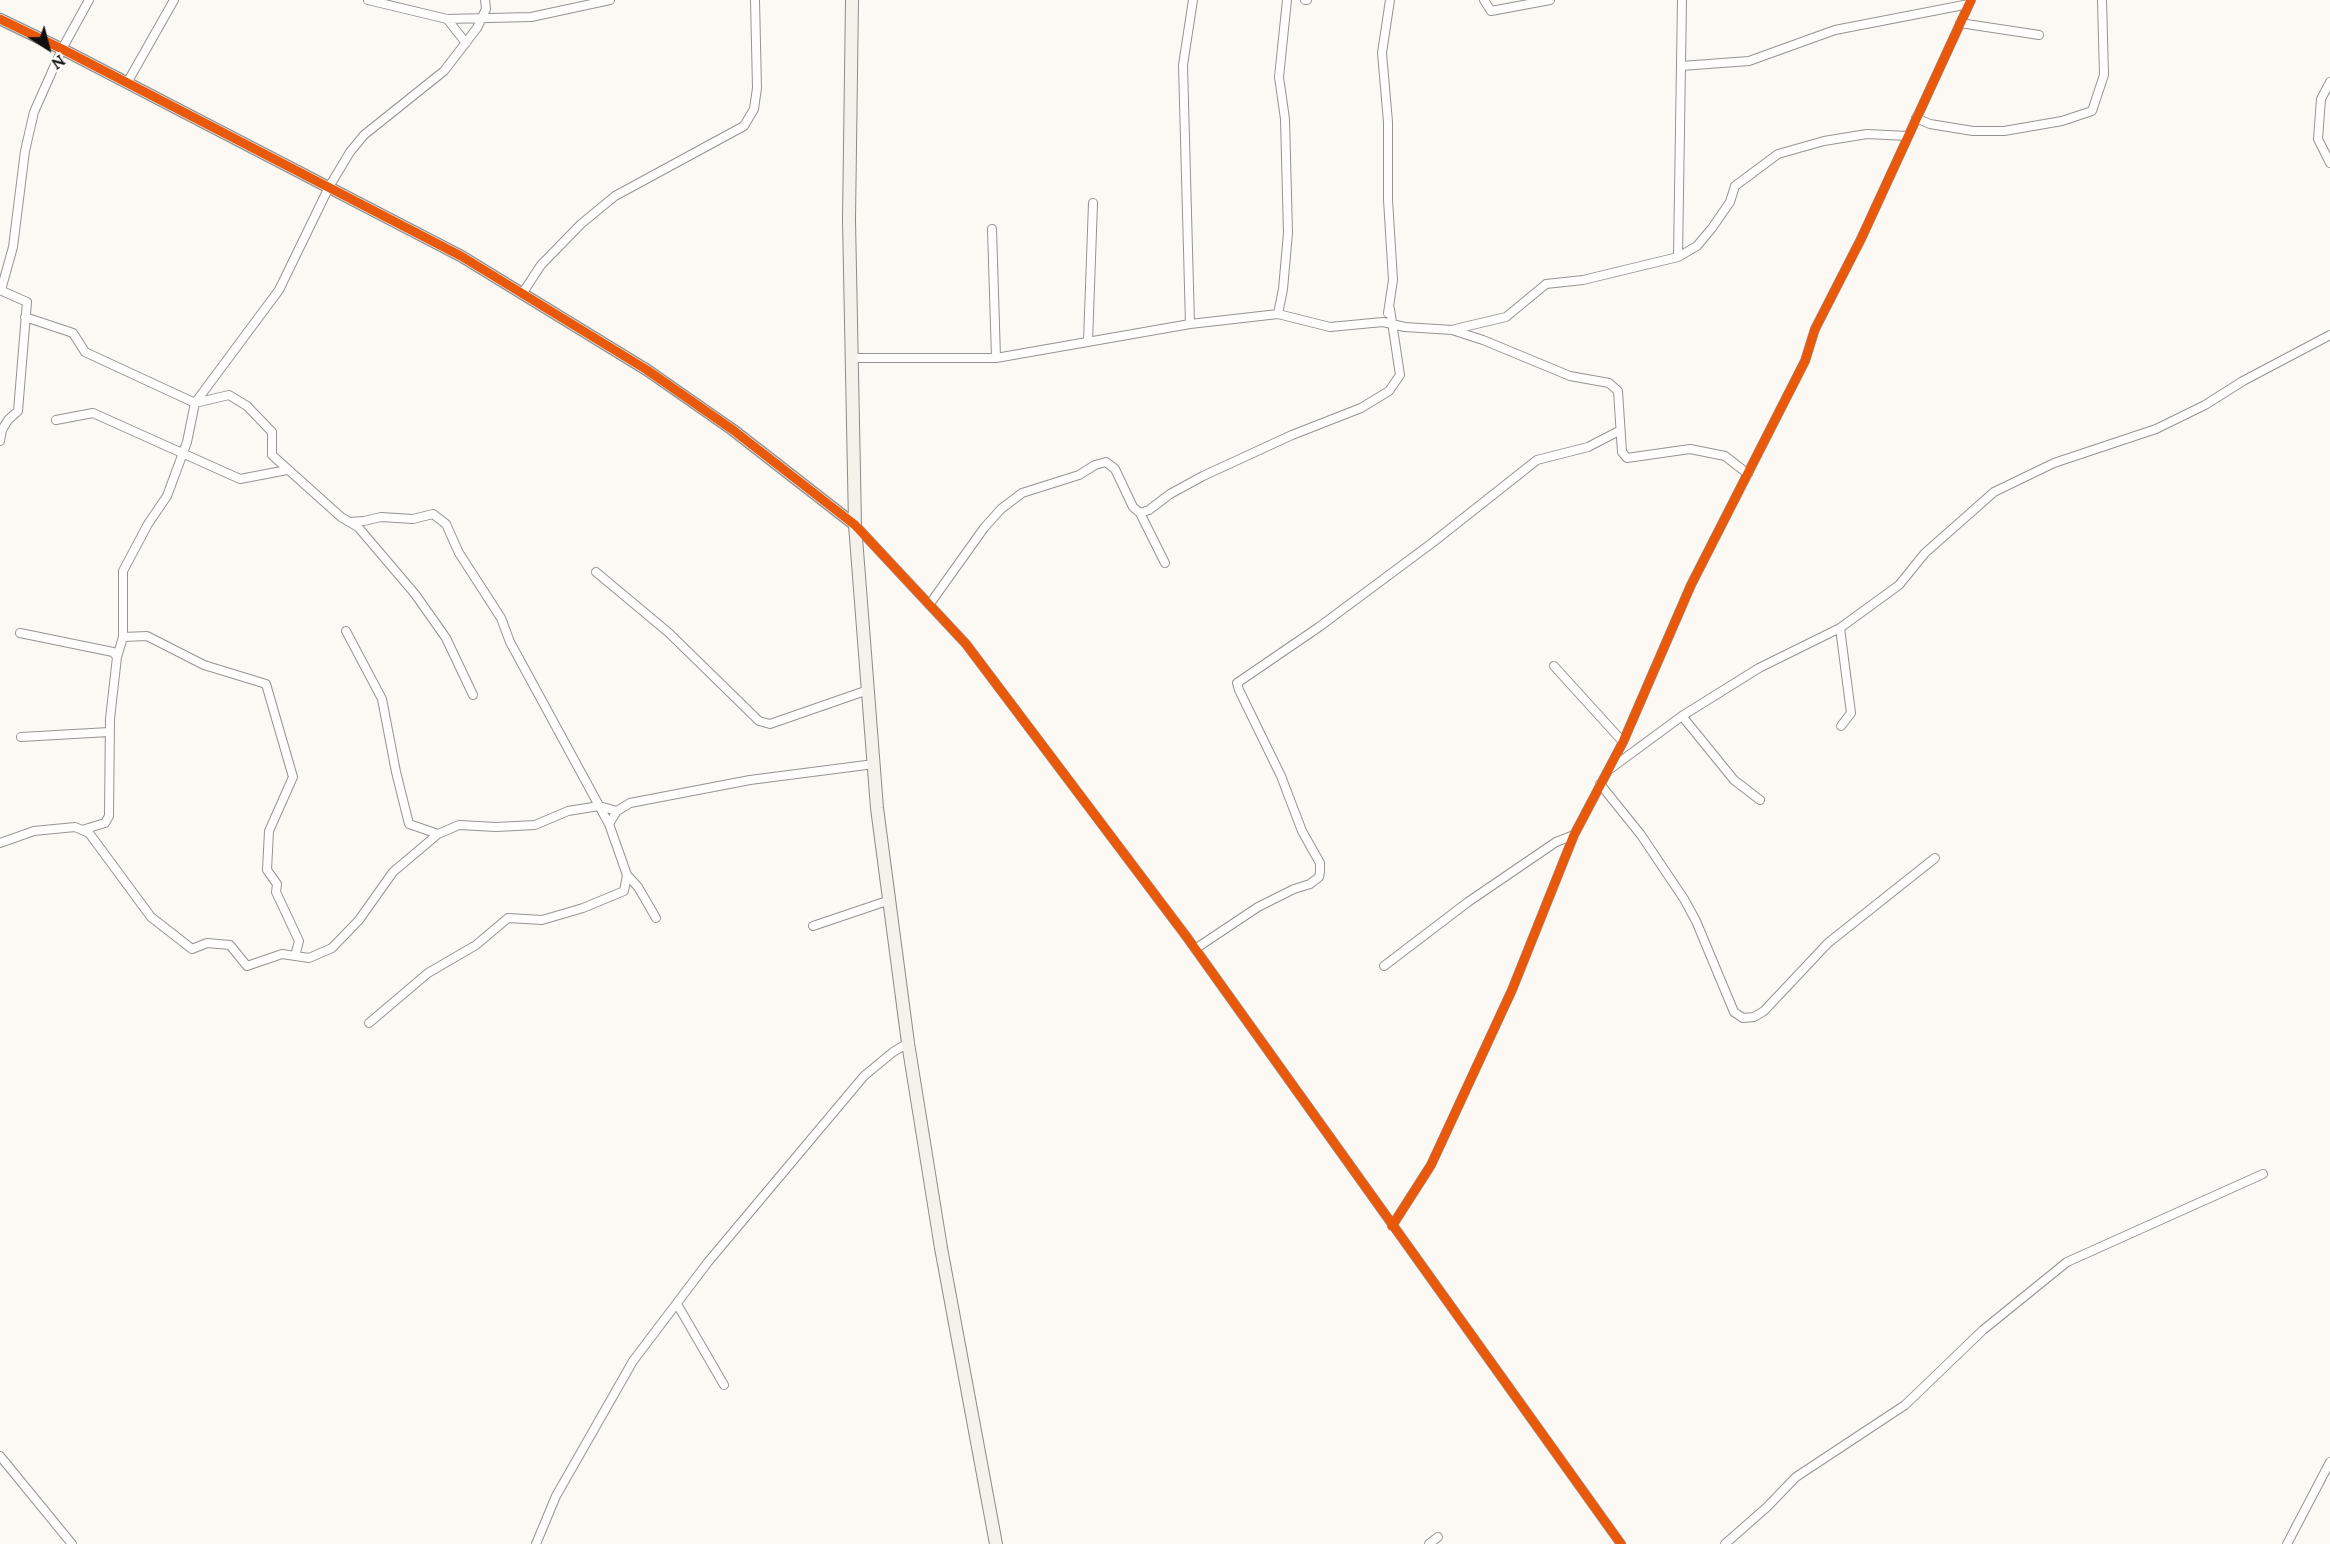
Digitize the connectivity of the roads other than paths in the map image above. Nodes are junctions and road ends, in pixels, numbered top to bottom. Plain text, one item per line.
1 (89, 0) edge
2 (174, 0) edge
3 (369, 0) edge
4 (485, 0) edge
5 (610, 0) edge
6 (755, 0) edge
7 (852, 0) edge
8 (1193, 0) edge
9 (1287, 0) edge
10 (1390, 0) edge
11 (1484, 0) edge
12 (1550, 0) edge
13 (1682, 0) edge
14 (2102, 0) edge
15 (1970, 2) edge
16 (574, 4) edge
17 (482, 18) junction
18 (0, 19) edge
19 (447, 19) junction
20 (1960, 23) junction
21 (2039, 35) dead end
22 (466, 43) junction
23 (62, 49) junction
24 (1681, 66) junction
25 (127, 82) junction
26 (2330, 82) edge
27 (1916, 118) junction
28 (1908, 136) junction
29 (2330, 163) edge
30 (329, 187) junction
31 (1093, 203) dead end
32 (992, 229) dead end
33 (1678, 257) junction
34 (1, 290) edge
35 (522, 294) junction
36 (1390, 309) junction
37 (1278, 314) junction
38 (25, 318) junction
39 (1383, 322) junction
40 (1190, 324) junction
41 (1393, 324) junction
42 (1452, 330) junction
43 (2330, 335) edge
44 (1088, 342) junction
45 (852, 358) junction
46 (996, 358) junction
47 (195, 403) junction
48 (56, 420) dead end
49 (1619, 431) junction
50 (0, 441) edge
51 (183, 453) junction
52 (287, 470) junction
53 (1748, 474) junction
54 (1140, 513) junction
55 (349, 522) junction
56 (855, 525) junction
57 (1165, 563) dead end
58 (596, 572) dead end
59 (929, 605) junction
60 (1840, 628) junction
61 (346, 631) dead end
62 (20, 633) dead end
63 (123, 638) junction
64 (117, 657) junction
65 (1554, 666) dead end
66 (868, 690) junction
67 (473, 696) dead end
68 (1682, 716) junction
69 (1840, 726) dead end
70 (110, 732) junction
71 (21, 737) dead end
72 (1623, 742) junction
73 (874, 764) junction
74 (1607, 771) junction
75 (1600, 784) junction
76 (1761, 800) dead end
77 (599, 806) junction
78 (616, 812) junction
79 (609, 824) junction
80 (82, 830) junction
81 (438, 834) junction
82 (1574, 835) junction
83 (0, 843) edge
84 (1935, 858) dead end
85 (627, 875) junction
86 (890, 900) junction
87 (656, 918) dead end
88 (813, 926) dead end
89 (1195, 949) junction
90 (295, 956) junction
91 (1384, 966) dead end
92 (369, 1023) dead end
93 (908, 1043) junction
94 (2263, 1174) dead end
95 (1392, 1226) junction
96 (676, 1304) junction
97 (724, 1384) dead end
98 (0, 1456) edge
99 (2330, 1462) edge
100 (1438, 1538) dead end
101 (72, 1544) edge
102 (536, 1544) edge
103 (996, 1544) edge
104 (1429, 1544) edge
105 (1621, 1544) edge
106 (1725, 1544) edge
107 (2288, 1544) edge

1 - 23 street
2 - 25 street
3 - 19 street
4 - 17 street
5 - 16 street
6 - 35 street
7 - 45 main road
8 - 40 street
9 - 37 street
10 - 36 street
11 - 12 street
13 - 24 street
14 - 27 street
15 - 20 street
15 - 24 street
16 - 17 street
17 - 19 street
17 - 22 street
18 - 23 street
19 - 22 street
20 - 21 street
20 - 27 street
22 - 30 street
23 - 25 street
23 - 34 street
24 - 33 street
25 - 30 street
26 - 29 street
27 - 28 street
28 - 33 street
28 - 53 street
30 - 35 street
30 - 47 street
31 - 44 street
32 - 46 street
33 - 42 street
34 - 38 street
35 - 56 street
36 - 39 street
36 - 41 street
37 - 39 street
37 - 40 street
38 - 47 street
38 - 50 street
39 - 41 street
40 - 44 street
41 - 42 street
41 - 54 street
42 - 49 street
43 - 60 street
44 - 46 street
45 - 46 street
45 - 56 main road
47 - 51 street
47 - 52 street
48 - 51 street
49 - 53 street
49 - 89 street
51 - 52 street
51 - 63 street
52 - 55 street
53 - 72 street
54 - 57 street
54 - 59 street
55 - 67 street
55 - 77 street
56 - 59 street
56 - 66 main road
58 - 66 street
59 - 89 street
60 - 68 street
60 - 69 street
61 - 81 street
62 - 64 street
63 - 64 street
63 - 90 street
64 - 70 street
65 - 72 street
66 - 73 main road
68 - 74 street
68 - 76 street
70 - 71 street
70 - 80 street
72 - 74 street
73 - 78 street
73 - 86 main road
74 - 75 street
75 - 82 street
75 - 84 street
77 - 78 street
77 - 79 street
77 - 81 street
78 - 79 street
79 - 85 street
80 - 83 street
80 - 90 street
81 - 90 street
82 - 91 street
82 - 95 street
85 - 87 street
85 - 92 street
86 - 88 street
86 - 93 main road
89 - 95 street
93 - 96 street
93 - 103 main road
94 - 106 street
95 - 105 street
96 - 97 street
96 - 102 street
98 - 101 street
99 - 107 street
100 - 104 street

